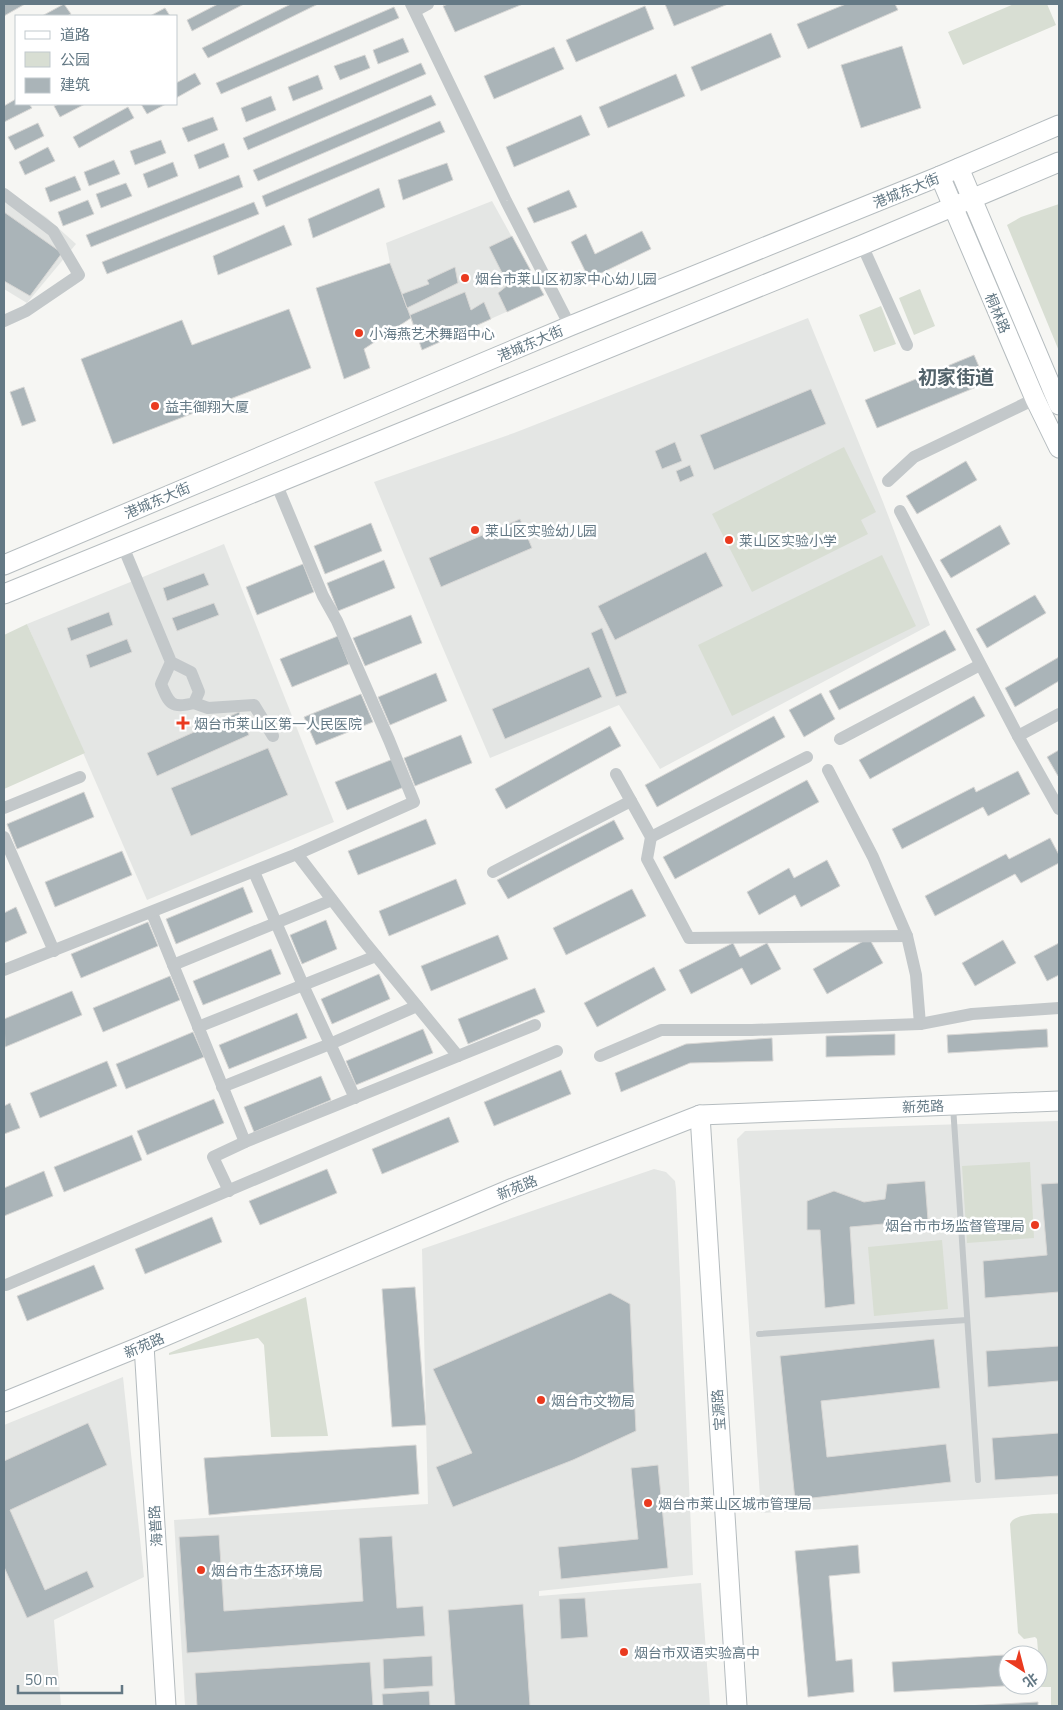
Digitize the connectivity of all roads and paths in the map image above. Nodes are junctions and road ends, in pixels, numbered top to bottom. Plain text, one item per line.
1 (428, 4) edge
2 (413, 8) edge
3 (1059, 125) edge
4 (1059, 162) edge
5 (959, 168) junction
6 (940, 176) junction
7 (4, 194) edge
8 (972, 199) junction
9 (953, 207) junction
10 (862, 245) junction
11 (4, 321) edge
12 (570, 326) junction
13 (907, 345) dead end
14 (1056, 398) edge
15 (1035, 399) junction
16 (1059, 448) edge
17 (888, 481) dead end
18 (276, 483) junction
19 (900, 510) dead end
20 (122, 544) junction
21 (4, 565) edge
22 (4, 594) edge
23 (171, 662) junction
24 (980, 665) junction
25 (194, 703) junction
26 (1059, 714) edge
27 (273, 736) dead end
28 (1018, 736) junction
29 (840, 739) dead end
30 (807, 757) dead end
31 (828, 770) dead end
32 (616, 774) dead end
33 (80, 777) dead end
34 (631, 801) junction
35 (4, 808) edge
36 (1059, 809) edge
37 (4, 837) edge
38 (651, 837) junction
39 (297, 854) junction
40 (254, 872) junction
41 (493, 872) dead end
42 (332, 900) junction
43 (152, 913) junction
44 (277, 923) junction
45 (907, 936) junction
46 (54, 951) junction
47 (376, 956) junction
48 (173, 965) junction
49 (4, 970) edge
50 (303, 985) junction
51 (417, 1006) junction
52 (1059, 1008) edge
53 (535, 1024) dead end
54 (920, 1024) junction
55 (198, 1027) junction
56 (330, 1044) junction
57 (558, 1051) dead end
58 (458, 1056) junction
59 (600, 1056) dead end
60 (222, 1087) junction
61 (355, 1098) junction
62 (1059, 1101) edge
63 (952, 1105) junction
64 (700, 1115) junction
65 (245, 1142) junction
66 (229, 1191) junction
67 (6, 1285) dead end
68 (967, 1320) junction
69 (759, 1334) dead end
70 (144, 1345) junction
71 (4, 1402) edge
72 (978, 1480) dead end
73 (166, 1706) edge
74 (737, 1706) edge

1 - 2 street
2 - 12 street
3 - 5 street, 港城东大街
4 - 8 street, 港城东大街
5 - 6 street, 港城东大街
5 - 8 street, 桐林路
6 - 9 street, 桐林路
6 - 12 street, 港城东大街
7 - 11 street
8 - 9 street, 港城东大街
8 - 14 street, 桐林路
9 - 10 street, 港城东大街
9 - 15 street, 桐林路
10 - 13 street
10 - 18 street, 港城东大街
12 - 21 street, 港城东大街
14 - 15 street
15 - 16 street, 桐林路
15 - 17 street
18 - 20 street, 港城东大街
18 - 39 street
19 - 24 street
20 - 22 street, 港城东大街
20 - 23 street
23 - 25 street
23 - 25 street
24 - 28 street
24 - 29 street
25 - 27 street
26 - 28 street
28 - 36 street
30 - 38 street
31 - 45 street
32 - 34 street
33 - 35 street
34 - 38 street
34 - 41 street
37 - 46 street
38 - 45 street
39 - 40 street
39 - 42 street
40 - 43 street
40 - 44 street
42 - 44 street
42 - 47 street
43 - 46 street
43 - 48 street
44 - 48 street
44 - 50 street
45 - 54 street
46 - 49 street
47 - 50 street
47 - 51 street
48 - 55 street
50 - 55 street
50 - 56 street
51 - 56 street
51 - 58 street
52 - 54 street
53 - 58 street
54 - 59 street
55 - 60 street
56 - 60 street
56 - 61 street
57 - 66 street
58 - 61 street
60 - 65 street
61 - 65 street
62 - 63 street, 新苑路
63 - 64 street, 新苑路
63 - 68 lane
64 - 70 street, 新苑路
64 - 74 street, 宝源路
65 - 66 street
66 - 67 street
68 - 69 lane
68 - 72 lane
70 - 71 street, 新苑路
70 - 73 street, 海普路

